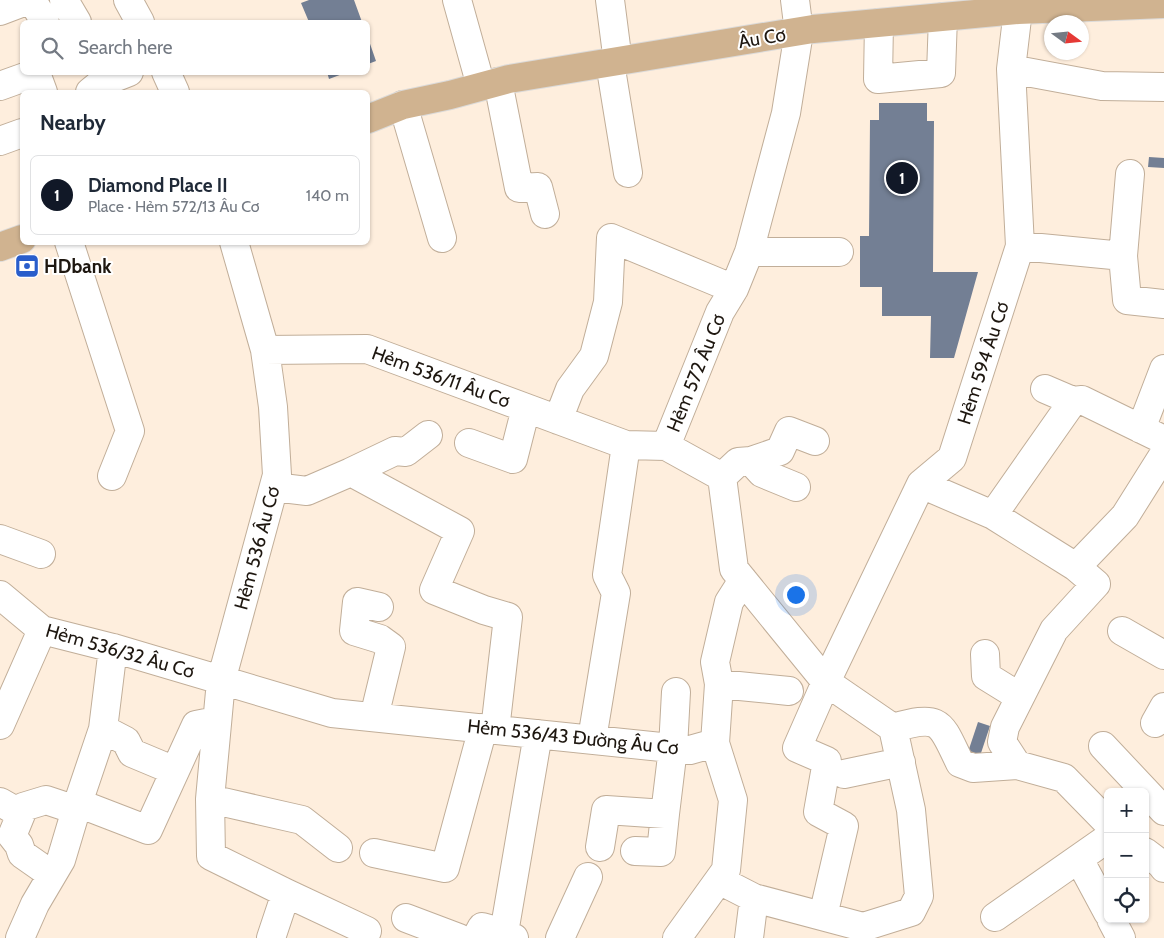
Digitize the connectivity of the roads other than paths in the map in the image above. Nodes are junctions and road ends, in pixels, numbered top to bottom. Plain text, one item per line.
1 (31, 0) edge
2 (64, 0) edge
3 (106, 0) edge
4 (111, 0) edge
5 (128, 0) edge
6 (457, 0) edge
7 (610, 0) edge
8 (794, 0) edge
9 (1164, 4) edge
10 (1018, 10) junction
11 (0, 11) edge
12 (943, 17) junction
13 (44, 20) edge
14 (76, 20) edge
15 (139, 20) edge
16 (879, 23) junction
17 (799, 32) junction
18 (614, 62) junction
19 (1011, 69) junction
20 (30, 75) edge
21 (37, 75) edge
22 (122, 75) edge
23 (167, 75) edge
24 (490, 84) junction
25 (0, 86) edge
26 (1164, 87) edge
27 (42, 90) edge
28 (93, 90) edge
29 (174, 90) edge
30 (403, 105) junction
31 (370, 118) edge
32 (20, 134) edge
33 (0, 141) edge
34 (628, 173) dead end
35 (1130, 174) dead end
36 (545, 214) dead end
37 (442, 238) dead end
38 (20, 240) edge
39 (69, 245) edge
40 (235, 245) edge
41 (1020, 246) junction
42 (0, 247) edge
43 (749, 252) junction
44 (839, 252) dead end
45 (1123, 256) junction
46 (734, 289) junction
47 (1164, 304) edge
48 (265, 350) junction
49 (1164, 369) edge
50 (1045, 389) dead end
51 (1073, 401) junction
52 (526, 408) junction
53 (558, 420) junction
54 (1153, 434) edge
55 (428, 435) dead end
56 (815, 441) dead end
57 (469, 443) dead end
58 (626, 445) junction
59 (666, 446) junction
60 (1164, 454) edge
61 (751, 461) junction
62 (351, 472) junction
63 (112, 476) dead end
64 (722, 477) junction
65 (921, 484) junction
66 (274, 487) junction
67 (796, 487) dead end
68 (993, 515) junction
69 (1, 541) edge
70 (41, 554) dead end
71 (1086, 575) junction
72 (743, 580) junction
73 (0, 595) edge
74 (379, 607) dead end
75 (42, 630) junction
76 (1122, 631) dead end
77 (113, 648) junction
78 (985, 654) dead end
79 (1164, 655) edge
80 (221, 681) junction
81 (826, 682) junction
82 (718, 684) junction
83 (789, 691) dead end
84 (676, 692) dead end
85 (1020, 697) junction
86 (374, 718) junction
87 (216, 722) junction
88 (0, 725) edge
89 (893, 728) junction
90 (103, 729) junction
91 (489, 729) junction
92 (538, 734) junction
93 (592, 740) junction
94 (715, 743) junction
95 (1103, 746) dead end
96 (673, 748) junction
97 (901, 762) junction
98 (1017, 765) junction
99 (175, 771) junction
100 (844, 774) dead end
101 (210, 799) junction
102 (76, 806) junction
103 (10, 808) edge
104 (1164, 811) edge
105 (665, 814) junction
106 (1104, 819) edge
107 (1104, 841) edge
108 (600, 847) dead end
109 (338, 848) dead end
110 (635, 851) dead end
111 (374, 853) dead end
112 (1079, 859) junction
113 (52, 875) junction
114 (588, 877) dead end
115 (719, 880) junction
116 (286, 893) junction
117 (754, 898) junction
118 (1104, 906) edge
119 (406, 918) dead end
120 (996, 919) edge
121 (1113, 923) edge
122 (827, 924) edge
123 (365, 934) edge
124 (509, 935) edge
125 (20, 938) edge
126 (270, 938) edge
127 (459, 938) edge
128 (476, 938) edge
129 (560, 938) edge
130 (677, 938) edge
131 (749, 938) edge
132 (1121, 938) edge

1 - 11 street
1 - 13 street
2 - 14 street
3 - 4 street
5 - 15 street
6 - 24 street
7 - 18 street
8 - 17 street, Hẻm 572 Âu Cơ
9 - 10 main road, Âu Cơ
10 - 12 main road, Âu Cơ
10 - 19 street, Hẻm 594 Âu Cơ
12 - 16 main road, Âu Cơ
12 - 16 street
16 - 17 main road, Âu Cơ
17 - 18 main road, Âu Cơ
17 - 43 street, Hẻm 572 Âu Cơ
18 - 24 main road, Âu Cơ
18 - 34 street
19 - 26 street
19 - 41 street, Hẻm 594 Âu Cơ
20 - 25 street
21 - 27 street
22 - 28 street
23 - 29 street
24 - 30 main road, Âu Cơ
24 - 36 street
30 - 31 main road, Âu Cơ
30 - 37 street
32 - 33 street
35 - 45 street
38 - 42 main road
39 - 63 street
40 - 48 street, Hẻm 536 Âu Cơ
41 - 45 street
41 - 65 street, Hẻm 594 Âu Cơ
43 - 44 street
43 - 46 street, Hẻm 572 Âu Cơ
45 - 47 street
46 - 53 street
46 - 59 street, Hẻm 572 Âu Cơ
48 - 52 street, Hẻm 536/11 Âu Cơ
48 - 66 street, Hẻm 536 Âu Cơ
49 - 54 street
50 - 51 street
51 - 54 street
51 - 68 street
52 - 53 street, Hẻm 536/11 Âu Cơ
52 - 57 street
53 - 58 street, Hẻm 572 Âu Cơ
55 - 62 street
56 - 61 street
58 - 59 street, Hẻm 572 Âu Cơ
58 - 93 street
59 - 64 street
60 - 71 street
61 - 64 street
61 - 67 street
62 - 66 street
62 - 91 street
64 - 72 street
65 - 68 street
65 - 81 street, Hẻm 594 Âu Cơ
66 - 80 street, Hẻm 536 Âu Cơ
68 - 71 street
69 - 70 street
71 - 85 street
72 - 81 street
72 - 82 street
73 - 75 street, Hẻm 536/32 Âu Cơ
74 - 86 street
75 - 77 street, Hẻm 536/32 Âu Cơ
75 - 88 street
76 - 79 street
77 - 80 street, Hẻm 536/32 Âu Cơ
77 - 90 street
78 - 85 street
80 - 86 street, Hẻm 536/43 Đường Âu Cơ
80 - 87 street, Hẻm 536 Âu Cơ
81 - 89 street
81 - 122 street, Hẻm 594 Âu Cơ
82 - 83 street
82 - 94 street
84 - 96 street
85 - 98 street
86 - 91 street, Hẻm 536/43 Đường Âu Cơ
87 - 99 street
87 - 101 street, Hẻm 536 Âu Cơ
89 - 97 street
89 - 98 street
90 - 99 street
90 - 102 street
91 - 92 street, Hẻm 536/43 Đường Âu Cơ
91 - 111 street
92 - 93 street, Hẻm 536/43 Đường Âu Cơ
92 - 124 street
93 - 96 street, Hẻm 536/43 Đường Âu Cơ
94 - 96 street, Hẻm 536/43 Đường Âu Cơ
94 - 115 street
95 - 104 street
96 - 105 street
97 - 100 street
97 - 122 street
98 - 106 street
99 - 102 street
101 - 109 street
101 - 116 street, Hẻm 536 Âu Cơ
102 - 103 street
102 - 113 street
103 - 113 street
105 - 108 street
105 - 110 street
107 - 112 street
112 - 118 street
112 - 120 street
113 - 125 street
114 - 129 street
115 - 117 street
115 - 130 street
116 - 123 street
116 - 126 street
117 - 122 street
117 - 131 street
119 - 127 street
121 - 132 street
124 - 128 street

